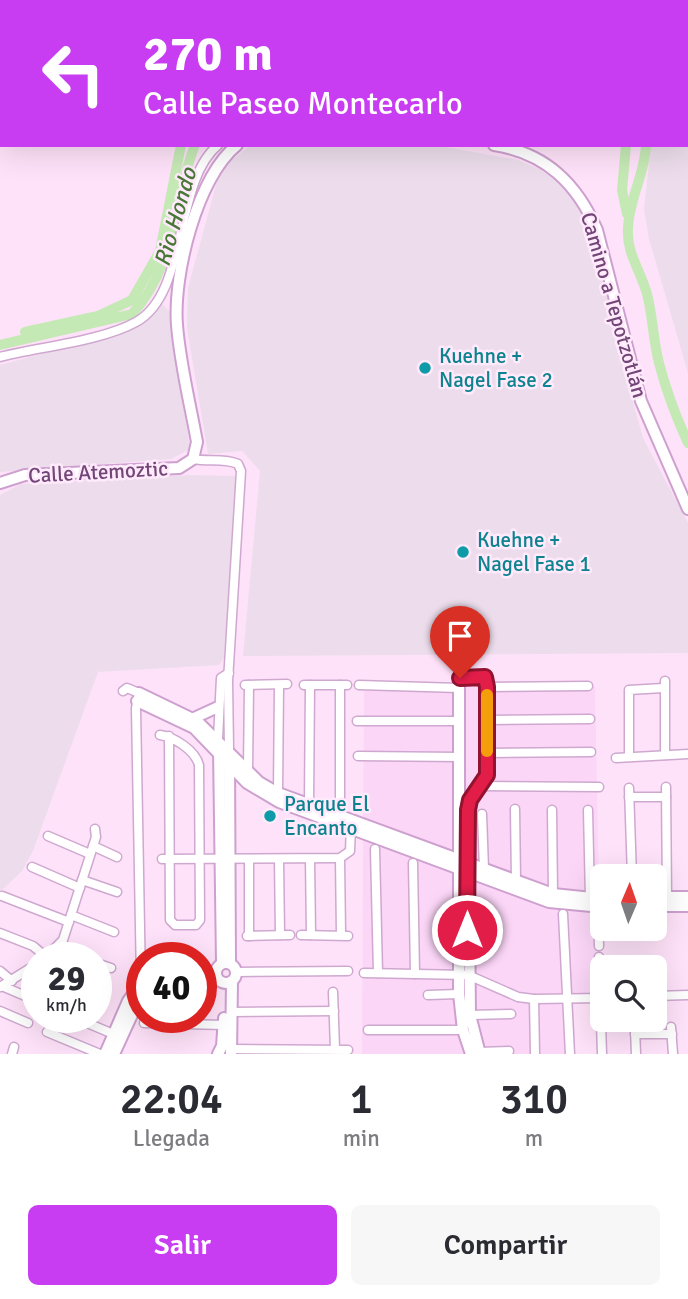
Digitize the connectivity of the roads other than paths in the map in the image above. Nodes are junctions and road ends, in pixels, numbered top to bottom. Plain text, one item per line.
1 (216, 147) edge
2 (235, 147) edge
3 (502, 147) edge
4 (0, 357) edge
5 (193, 459) junction
6 (0, 483) edge
7 (688, 509) edge
8 (229, 673) junction
9 (359, 685) dead end
10 (588, 686) dead end
11 (487, 687) junction
12 (459, 688) junction
13 (138, 697) junction
14 (218, 711) junction
15 (590, 719) dead end
16 (487, 720) junction
17 (357, 721) dead end
18 (459, 721) junction
19 (198, 722) junction
20 (218, 739) junction
21 (224, 751) junction
22 (591, 752) dead end
23 (487, 753) junction
24 (688, 754) edge
25 (665, 755) junction
26 (629, 756) junction
27 (358, 757) dead end
28 (460, 757) junction
29 (616, 758) dead end
30 (229, 763) junction
31 (248, 771) junction
32 (247, 783) junction
33 (480, 786) junction
34 (600, 787) dead end
35 (666, 787) dead end
36 (229, 793) junction
37 (278, 793) junction
38 (666, 797) junction
39 (309, 804) junction
40 (515, 809) dead end
41 (552, 810) dead end
42 (589, 810) dead end
43 (482, 814) dead end
44 (347, 821) junction
45 (95, 829) dead end
46 (48, 836) dead end
47 (375, 849) dead end
48 (92, 850) junction
49 (117, 857) dead end
50 (340, 858) junction
51 (166, 859) junction
52 (199, 859) junction
53 (224, 859) junction
54 (249, 859) junction
55 (279, 859) junction
56 (310, 859) junction
57 (413, 863) dead end
58 (594, 864) edge
59 (632, 864) edge
60 (667, 864) edge
61 (463, 866) junction
62 (32, 867) dead end
63 (484, 869) junction
64 (516, 881) junction
65 (81, 884) junction
66 (117, 892) dead end
67 (2, 896) dead end
68 (667, 897) edge
69 (688, 897) edge
70 (560, 902) junction
71 (590, 903) edge
72 (667, 906) edge
73 (688, 906) edge
74 (70, 919) junction
75 (114, 932) dead end
76 (0, 933) edge
77 (280, 935) junction
78 (290, 935) dead end
79 (23, 942) edge
80 (59, 942) edge
81 (142, 942) edge
82 (599, 942) edge
83 (599, 946) dead end
84 (0, 971) edge
85 (348, 971) dead end
86 (217, 972) edge
87 (225, 973) junction
88 (363, 973) dead end
89 (378, 973) junction
90 (217, 974) edge
91 (415, 974) junction
92 (21, 975) edge
93 (463, 975) junction
94 (12, 981) junction
95 (1, 987) edge
96 (333, 992) dead end
97 (459, 994) junction
98 (21, 995) edge
99 (428, 995) dead end
100 (688, 995) edge
101 (667, 996) edge
102 (590, 998) edge
103 (534, 999) junction
104 (567, 999) junction
105 (0, 1011) edge
106 (334, 1011) junction
107 (230, 1012) junction
108 (510, 1014) dead end
109 (470, 1015) junction
110 (126, 1017) edge
111 (21, 1021) edge
112 (217, 1025) edge
113 (224, 1025) junction
114 (368, 1030) dead end
115 (463, 1030) junction
116 (602, 1032) edge
117 (50, 1033) edge
118 (110, 1033) edge
119 (117, 1036) junction
120 (335, 1049) junction
121 (348, 1050) dead end
122 (509, 1051) dead end
123 (231, 1052) edge
124 (477, 1053) edge
125 (102, 1054) edge
126 (114, 1054) edge
127 (218, 1054) edge
128 (535, 1054) edge
129 (570, 1054) edge
130 (602, 1054) edge
131 (636, 1054) edge
132 (673, 1054) edge

1 - 4 street
2 - 5 street
3 - 7 street, Camino a Tepotzotlán
5 - 6 street, Calle Atemoztic
5 - 8 street
8 - 14 street
8 - 21 street
9 - 12 street
10 - 11 street
11 - 12 street
11 - 16 street
12 - 18 street
13 - 19 street
13 - 21 street
13 - 81 street
14 - 19 street
14 - 20 street
15 - 16 street
16 - 23 street
17 - 18 street
18 - 28 street
19 - 20 street
20 - 21 street
21 - 30 street
21 - 31 street
21 - 53 street
22 - 23 street
23 - 33 street
24 - 25 street
25 - 26 street
25 - 26 street
26 - 29 street
27 - 28 street
28 - 61 street
30 - 32 street
30 - 36 street
31 - 37 street
31 - 37 street
32 - 36 street
32 - 44 street
33 - 34 street
33 - 61 street
35 - 38 street
36 - 53 street
37 - 39 street
38 - 59 street
38 - 60 street
39 - 44 street
39 - 44 street
40 - 64 street
41 - 70 street
42 - 58 street
43 - 63 street
44 - 50 street
44 - 61 street
45 - 48 street
46 - 48 street
47 - 89 street
48 - 49 street
48 - 65 street
50 - 56 street
50 - 56 street
51 - 52 street
51 - 52 street
51 - 52 street
52 - 53 street
53 - 54 street
53 - 87 street
54 - 55 street
54 - 77 street
55 - 56 street
55 - 77 street
57 - 91 street
61 - 63 street
61 - 70 street
61 - 93 street
62 - 65 street
63 - 64 street
64 - 70 street
65 - 66 street
65 - 74 street
67 - 74 street
68 - 69 street
70 - 71 street
70 - 104 street
72 - 73 street
74 - 75 street
74 - 80 street
76 - 79 street
77 - 78 street
82 - 83 street
84 - 94 street
85 - 87 street
86 - 87 street
87 - 90 street
87 - 107 street
87 - 113 street
88 - 89 street
89 - 91 street
91 - 93 street
92 - 94 street
93 - 97 street
93 - 103 street
93 - 109 street
94 - 95 street
95 - 98 street
96 - 106 street
97 - 99 street
97 - 115 street
100 - 101 street
102 - 104 street
103 - 104 street
103 - 128 street
104 - 129 street
105 - 111 street
106 - 107 street
106 - 120 street
107 - 123 street
108 - 109 street
109 - 124 street
110 - 119 street
112 - 113 street
113 - 127 street
114 - 115 street
115 - 124 street
116 - 130 street
117 - 125 street
118 - 119 street
119 - 125 street
119 - 126 street
120 - 121 street
120 - 123 street
122 - 124 street
131 - 132 street

